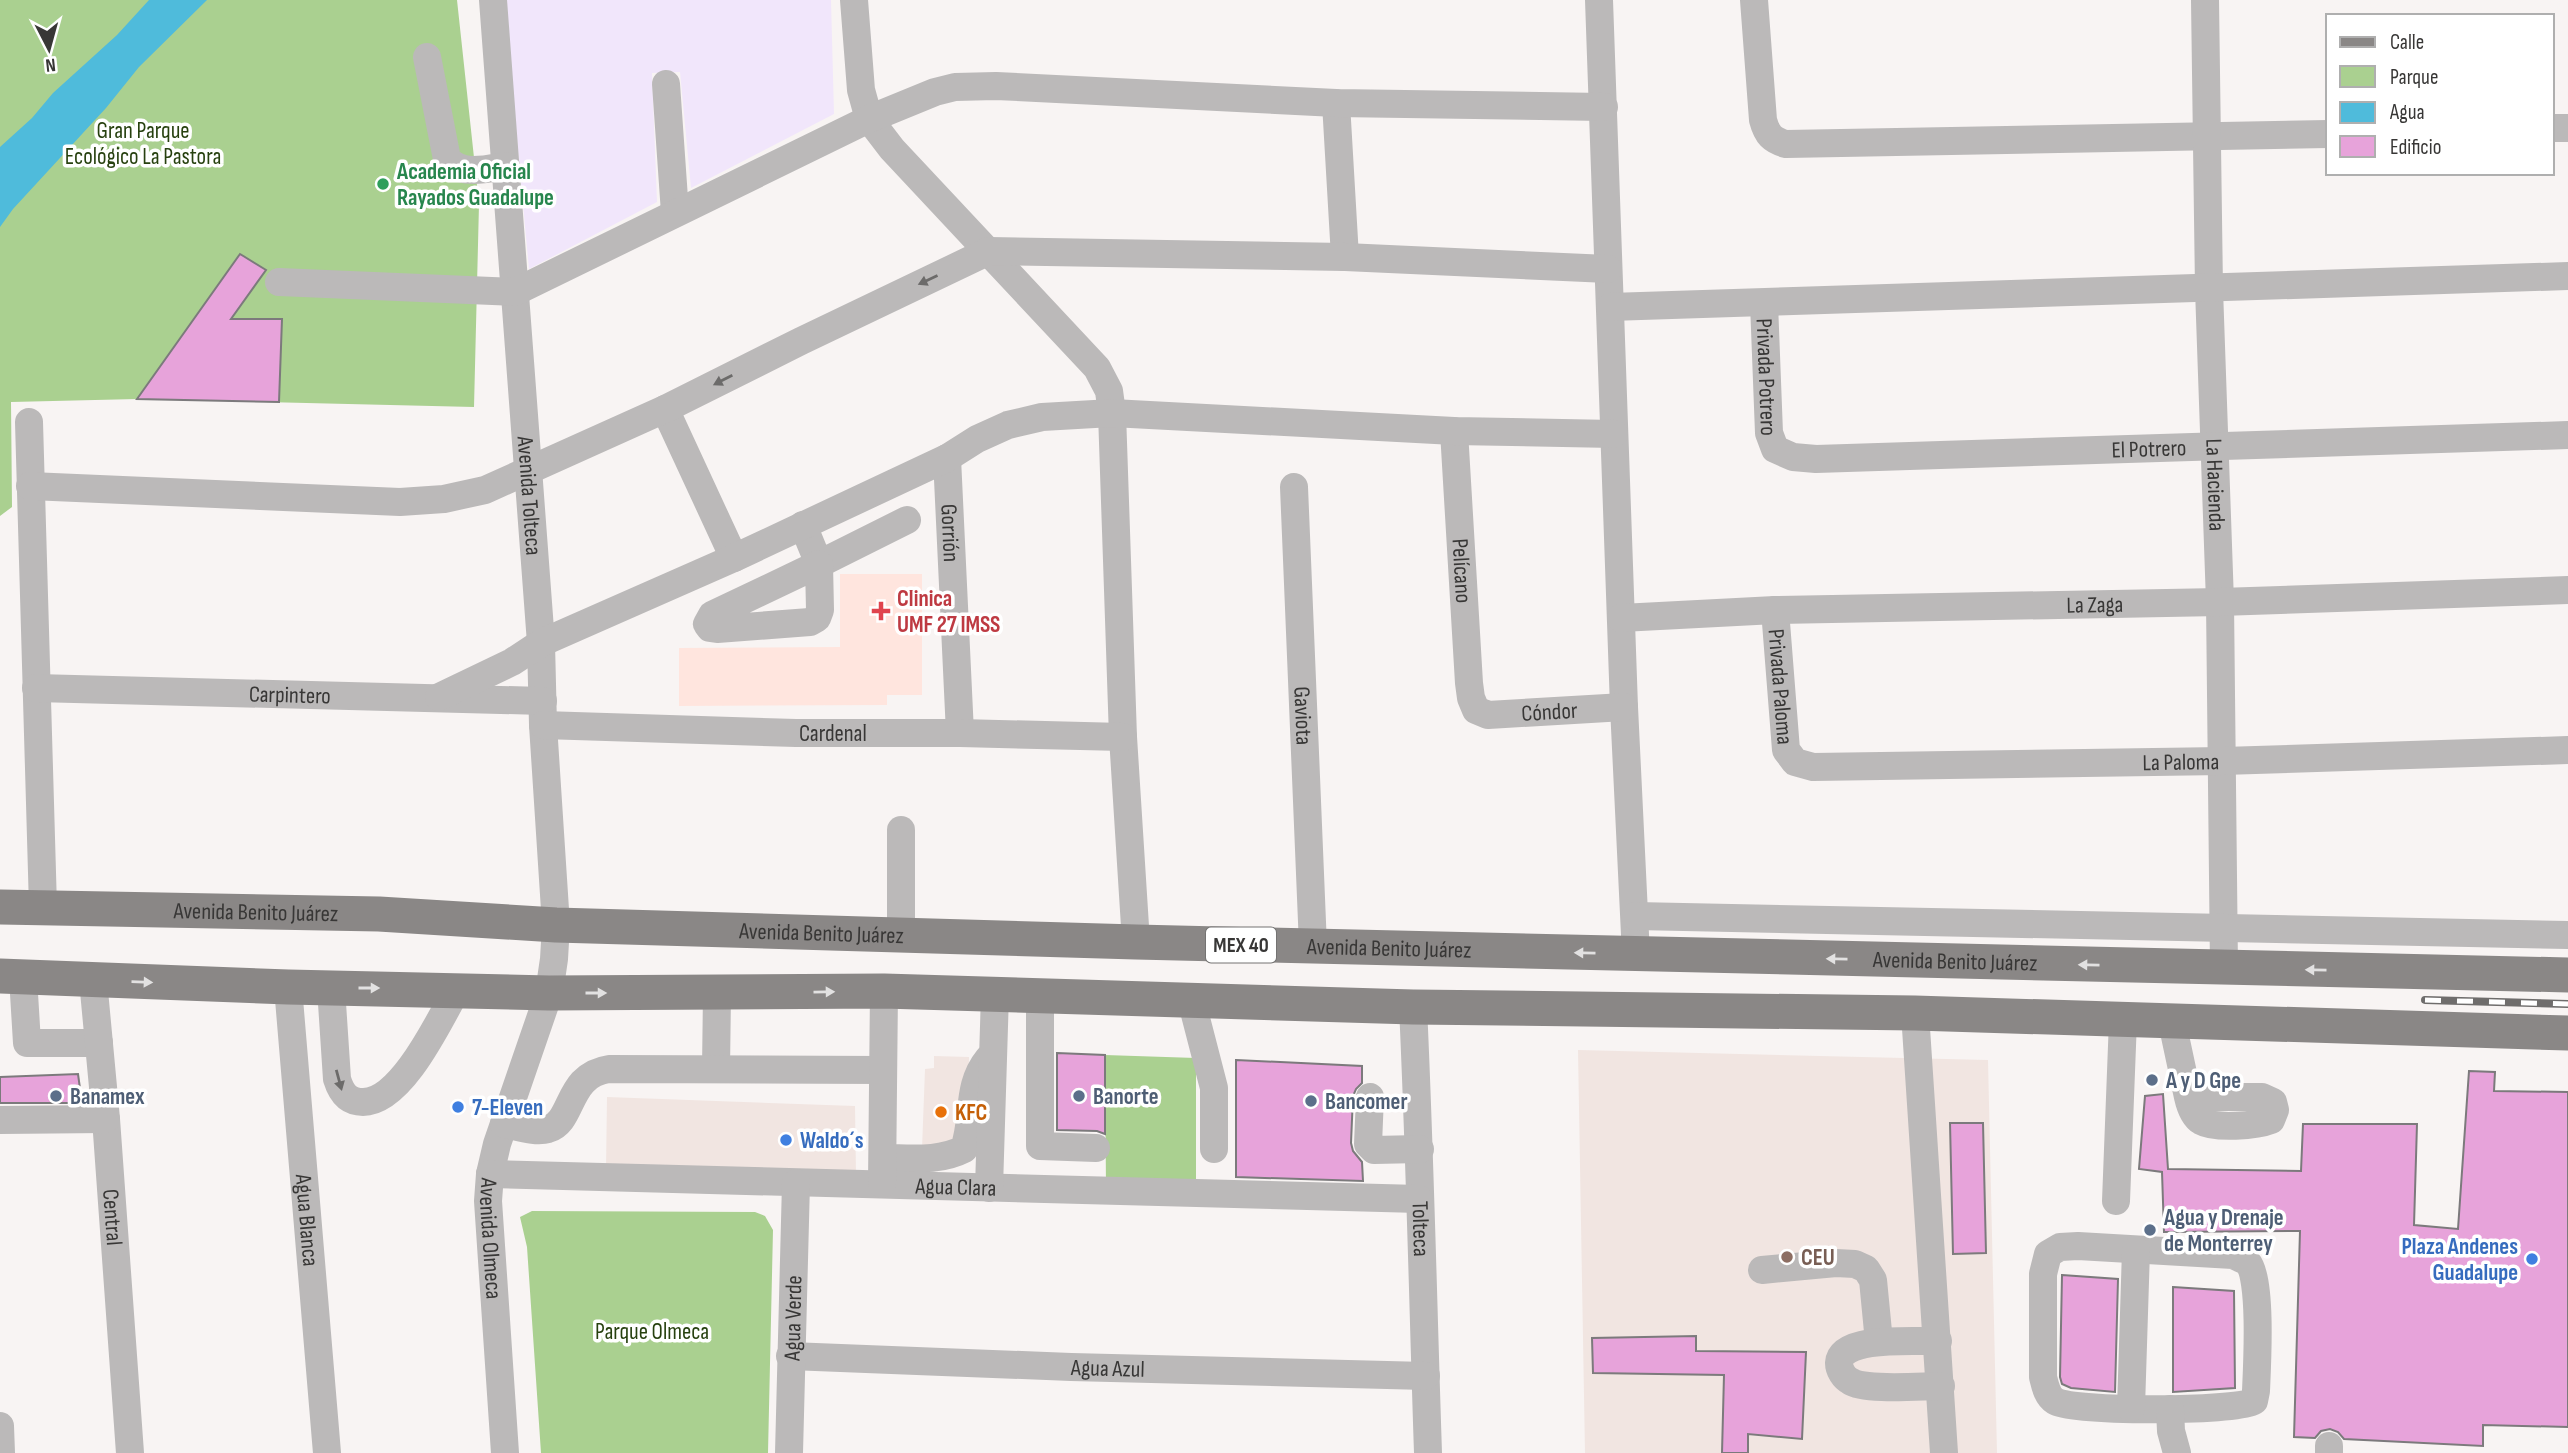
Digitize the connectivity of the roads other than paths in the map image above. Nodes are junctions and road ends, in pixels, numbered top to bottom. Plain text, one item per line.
1 (493, 0) edge
2 (854, 0) edge
3 (1599, 0) edge
4 (1754, 0) edge
5 (2205, 0) edge
6 (427, 57) dead end
7 (666, 84) dead end
8 (1336, 103) junction
9 (1604, 107) junction
10 (869, 119) junction
11 (2326, 134) edge
12 (2208, 138) junction
13 (506, 166) junction
14 (675, 213) junction
15 (989, 251) junction
16 (1345, 257) junction
17 (1608, 269) junction
18 (2568, 276) edge
19 (279, 282) dead end
20 (2209, 289) junction
21 (514, 292) junction
22 (1764, 303) junction
23 (1610, 307) junction
24 (664, 409) junction
25 (1112, 413) junction
26 (29, 422) dead end
27 (1454, 431) junction
28 (1614, 434) junction
29 (2568, 435) edge
30 (2216, 444) junction
31 (1775, 449) joint
32 (947, 458) junction
33 (528, 472) junction
34 (30, 486) junction
35 (1294, 487) dead end
36 (907, 520) dead end
37 (803, 525) junction
38 (734, 558) junction
39 (2568, 590) edge
40 (2220, 602) junction
41 (1775, 610) junction
42 (1621, 618) junction
43 (541, 643) junction
44 (36, 688) junction
45 (439, 697) junction
46 (1624, 707) junction
47 (1476, 710) joint
48 (543, 713) junction
49 (960, 733) junction
50 (1123, 737) junction
51 (2568, 750) edge
52 (2223, 761) junction
53 (1795, 762) joint
54 (901, 830) dead end
55 (0, 907) edge
56 (43, 907) junction
57 (1635, 916) junction
58 (556, 925) junction
59 (2225, 927) junction
60 (901, 934) junction
61 (2568, 935) edge
62 (1136, 942) junction
63 (1313, 946) junction
64 (1636, 955) junction
65 (2568, 956) edge
66 (2224, 968) junction
67 (2362, 971) junction
68 (2568, 975) edge
69 (12, 977) edge
70 (93, 980) junction
71 (288, 988) junction
72 (331, 988) junction
73 (457, 989) junction
74 (884, 991) junction
75 (549, 993) junction
76 (717, 993) junction
77 (995, 994) junction
78 (1040, 994) junction
79 (1191, 999) junction
80 (1413, 1006) junction
81 (1915, 1013) junction
82 (2123, 1020) junction
83 (2172, 1022) junction
84 (2568, 1022) edge
85 (2393, 1029) junction
86 (2568, 1033) edge
87 (99, 1043) junction
88 (2568, 1047) edge
89 (993, 1053) junction
90 (716, 1069) junction
91 (882, 1070) junction
92 (1370, 1097) dead end
93 (2188, 1097) dead end
94 (106, 1119) junction
95 (0, 1120) edge
96 (504, 1124) junction
97 (1040, 1146) junction
98 (1096, 1148) dead end
99 (1214, 1149) dead end
100 (1420, 1149) junction
101 (883, 1171) junction
102 (490, 1174) junction
103 (796, 1183) junction
104 (989, 1188) junction
105 (1041, 1190) junction
106 (1419, 1199) junction
107 (2116, 1201) dead end
108 (2136, 1250) junction
109 (1762, 1269) dead end
110 (1879, 1342) junction
111 (1938, 1342) junction
112 (790, 1356) junction
113 (1426, 1376) junction
114 (1941, 1386) junction
115 (2131, 1408) junction
116 (0, 1426) edge
117 (2169, 1437) edge
118 (1, 1453) edge
119 (130, 1453) edge
120 (327, 1453) edge
121 (506, 1453) edge
122 (789, 1453) edge
123 (1428, 1453) edge
124 (1944, 1453) edge

1 - 13 street, Avenida Tolteca
2 - 10 street
3 - 9 street
4 - 12 street
5 - 12 street, La Hacienda
6 - 13 street
7 - 14 street
8 - 9 street
8 - 10 street
8 - 16 street
9 - 17 street
10 - 14 street
10 - 15 street
11 - 12 street
12 - 20 street, La Hacienda
13 - 21 street, Avenida Tolteca
14 - 21 street
15 - 16 street
15 -> 24 street
15 - 25 street
16 - 17 street
17 - 23 street
18 - 20 street
19 - 21 street
20 - 22 street
20 - 30 street, La Hacienda
21 - 33 street, Avenida Tolteca
22 - 23 street
22 - 31 street, Privada Potrero
23 - 28 street
24 - 33 street
24 - 38 street
25 - 27 street
25 - 32 street
25 - 50 street
26 - 34 street
27 - 28 street
27 - 47 street, Pelícano
28 - 42 street
29 - 30 street, El Potrero
30 - 31 street, El Potrero
30 - 40 street, La Hacienda
32 - 37 street
32 - 49 street, Gorrión
33 - 34 street
33 - 43 street, Avenida Tolteca
34 - 44 street
35 - 63 street, Gaviota
36 - 37 street
37 - 38 street
38 - 43 street
39 - 40 street, La Zaga
40 - 41 street, La Zaga
40 - 52 street, La Hacienda
41 - 42 street, La Zaga
41 - 53 street, Privada Paloma
42 - 46 street
43 - 45 street
43 - 48 street, Avenida Tolteca
44 - 45 street, Carpintero
44 - 56 street
45 - 48 street, Carpintero
46 - 47 street, Cóndor
46 - 57 street
48 - 49 street, Cardenal
48 - 58 street, Avenida Tolteca
49 - 50 street, Cardenal
50 - 62 street
51 - 52 street, La Paloma
52 - 53 street, La Paloma
52 - 59 street, La Hacienda
54 - 60 street
55 - 56 main road, Avenida Benito Juárez / MEX 40
56 - 58 main road, Avenida Benito Juárez / MEX 40
57 - 59 street
57 - 64 street
58 - 60 main road, Avenida Benito Juárez / MEX 40
58 - 75 street, Avenida Tolteca
59 - 61 street
59 - 66 street, La Hacienda
60 - 62 main road, Avenida Benito Juárez / MEX 40
62 - 63 main road, Avenida Benito Juárez / MEX 40
64 -> 63 main road, Avenida Benito Juárez / MEX 40
66 -> 64 main road, Avenida Benito Juárez / MEX 40
65 - 67 main road
67 -> 66 main road, Avenida Benito Juárez / MEX 40
67 - 68 main road, Avenida Benito Juárez / MEX 40
69 - 70 main road
69 - 87 street
70 -> 71 main road
70 - 87 street, Central
71 - 72 main road
71 - 120 street, Agua Blanca
72 -> 73 main road
72 -> 73 street
73 - 75 main road
76 -> 74 main road
74 - 77 main road
74 - 91 street
75 -> 76 main road
75 - 96 street, Avenida Olmeca
76 - 90 street
77 - 78 main road
77 - 89 street
78 - 79 main road
78 - 97 street
79 - 80 main road
79 - 99 street
80 - 81 main road
80 - 100 street, Tolteca
81 - 82 main road
81 - 111 street
82 - 83 main road
82 - 107 street
83 - 85 main road
83 - 93 street
84 - 85 main road
85 - 86 main road
85 - 88 main road
87 - 94 street, Central
89 - 101 street
89 - 104 street
90 - 91 street
90 - 96 street
91 - 101 street
92 - 100 street
94 - 95 street
94 - 119 street, Central
96 - 102 street, Avenida Olmeca
97 - 98 street
97 - 105 street
100 - 106 street, Tolteca
101 - 103 street, Agua Clara
101 - 104 street, Agua Clara
102 - 103 street, Agua Clara
102 - 121 street, Avenida Olmeca
103 - 112 street, Agua Verde
104 - 105 street, Agua Clara
105 - 106 street, Agua Clara
106 - 113 street, Tolteca
108 - 115 street
108 - 115 street
108 - 117 street
109 - 110 street
110 - 111 street
110 - 114 street
111 - 114 street
112 - 113 street, Agua Azul
112 - 122 street, Agua Verde
113 - 123 street, Tolteca
114 - 124 street
115 - 117 street
116 - 118 street

